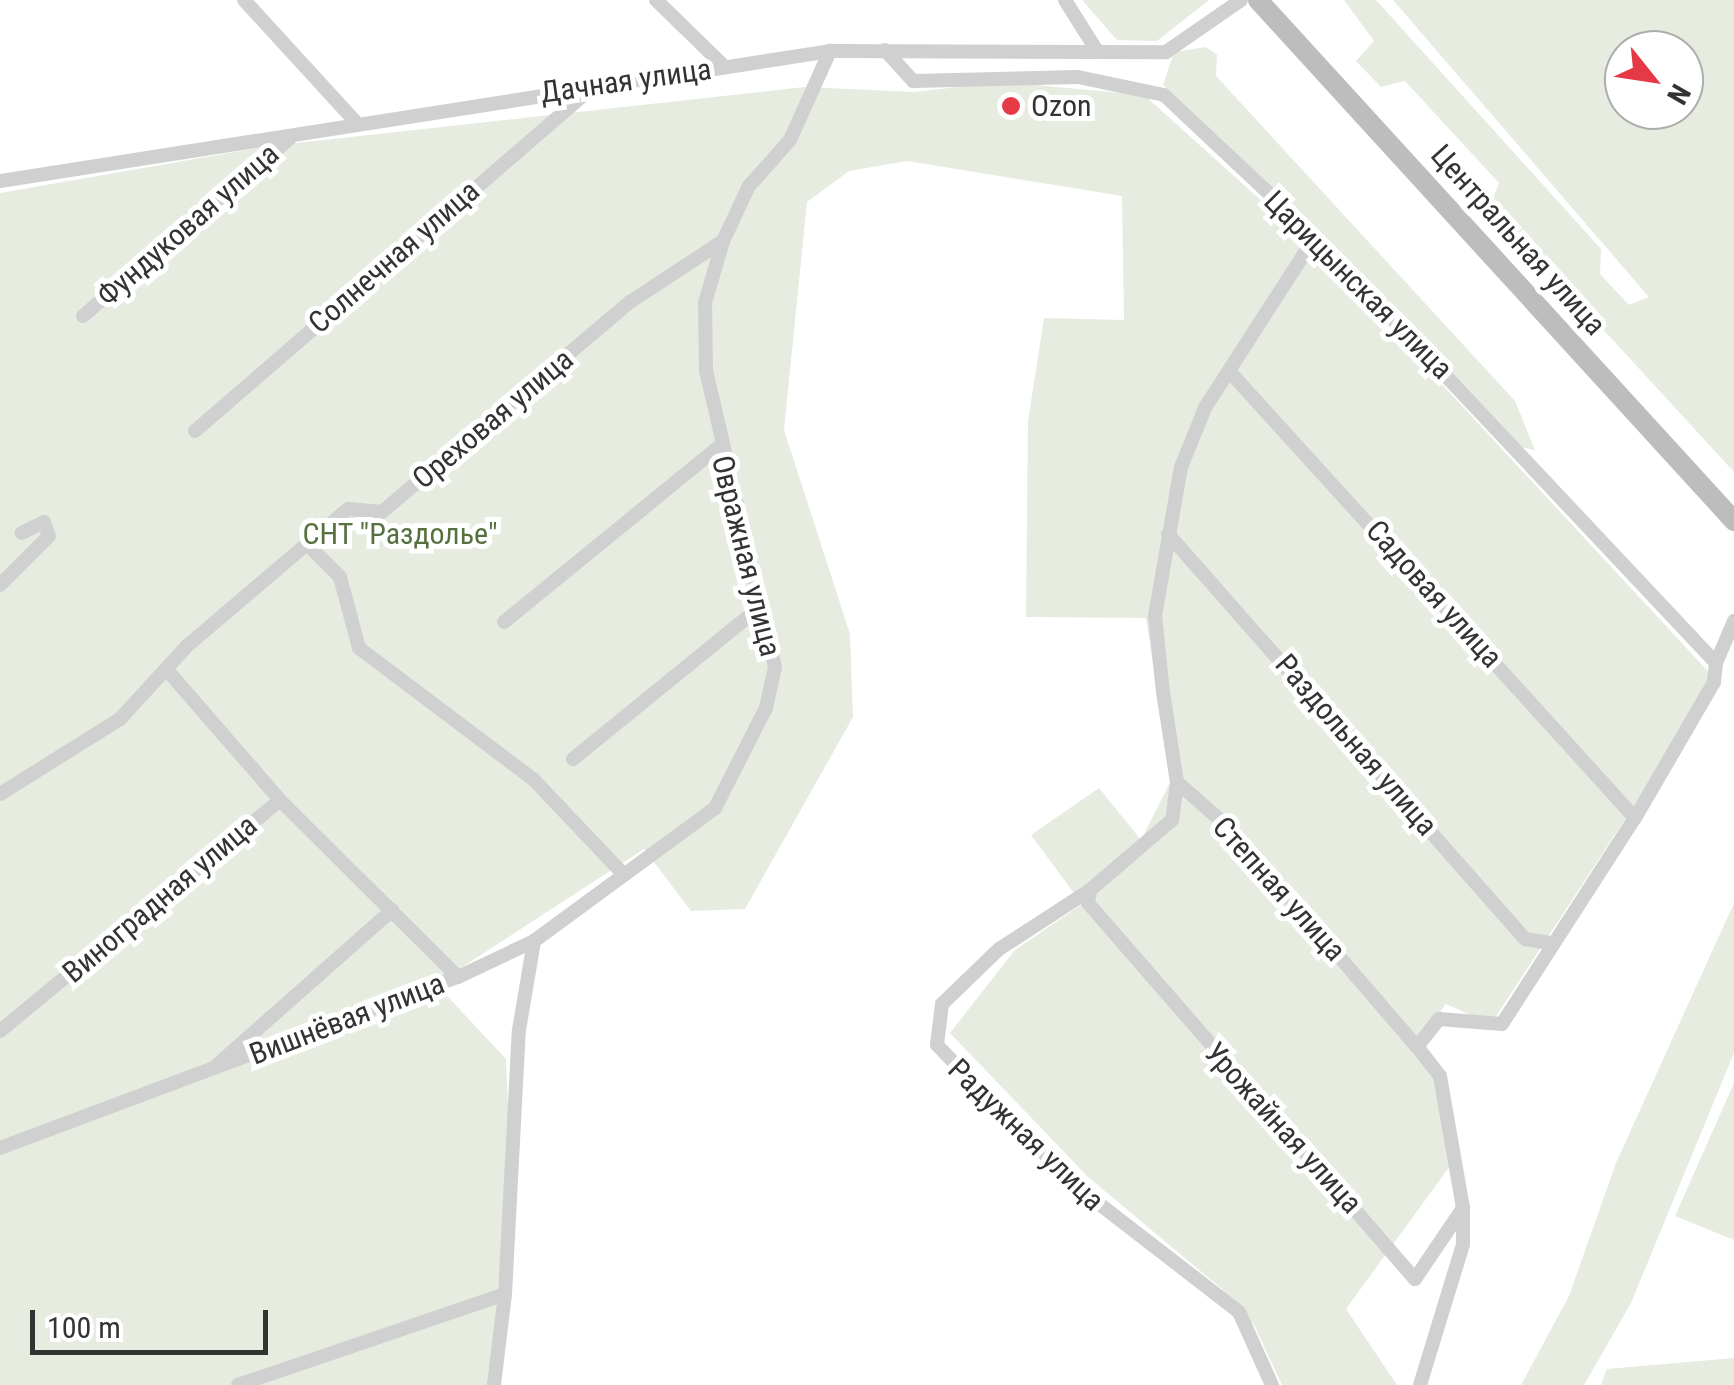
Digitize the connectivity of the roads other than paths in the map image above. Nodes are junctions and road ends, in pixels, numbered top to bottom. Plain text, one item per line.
1 (244, 0) edge
2 (656, 0) edge
3 (1065, 0) edge
4 (1242, 0) edge
5 (1258, 0) edge
6 (885, 50) junction
7 (830, 51) junction
8 (1097, 52) junction
9 (725, 67) junction
10 (595, 86) junction
11 (355, 121) junction
12 (294, 134) junction
13 (0, 181) edge
14 (1315, 237) junction
15 (723, 241) junction
16 (83, 316) dead end
17 (1230, 372) junction
18 (195, 431) dead end
19 (720, 446) junction
20 (1734, 521) edge
21 (21, 532) dead end
22 (1168, 534) junction
23 (307, 544) junction
24 (0, 585) edge
25 (760, 607) junction
26 (1734, 621) edge
27 (504, 622) dead end
28 (1716, 663) junction
29 (168, 671) junction
30 (574, 759) dead end
31 (1177, 782) junction
32 (0, 794) edge
33 (280, 800) junction
34 (1635, 818) junction
35 (624, 875) junction
36 (1090, 890) junction
37 (392, 910) junction
38 (534, 941) junction
39 (1549, 943) junction
40 (458, 977) junction
41 (0, 1031) edge
42 (1417, 1047) junction
43 (213, 1069) junction
44 (0, 1148) edge
45 (1463, 1208) junction
46 (505, 1294) junction
47 (238, 1385) edge
48 (494, 1385) edge
49 (1272, 1385) edge
50 (1420, 1385) edge

1 - 11 street
2 - 9 street
3 - 8 street
4 - 8 street, Дачная улица
5 - 20 street, Центральная улица
6 - 7 street, Дачная улица
6 - 8 street, Дачная улица
6 - 14 street, Царицынская улица
7 - 9 street, Дачная улица
7 - 15 street
9 - 10 street, Дачная улица
10 - 11 street, Дачная улица
10 - 18 street, Солнечная улица
11 - 12 street, Дачная улица
12 - 13 street, Дачная улица
12 - 16 street, Фундуковая улица
14 - 17 street
14 - 28 street, Царицынская улица
15 - 19 street, Овражная улица
15 - 23 street, Ореховая улица
17 - 22 street
17 - 34 street, Садовая улица
19 - 25 street, Овражная улица
19 - 27 street
21 - 24 street
22 - 31 street
22 - 39 street, Раздольная улица
23 - 29 street, Ореховая улица
23 - 35 street
25 - 30 street
25 - 35 street, Овражная улица
26 - 28 street
28 - 34 street
29 - 32 street, Ореховая улица
29 - 33 street, Виноградная улица
31 - 36 street
31 - 42 street, Степная улица
33 - 37 street, Вишнёвая улица
33 - 41 street, Виноградная улица
34 - 39 street
35 - 38 street, Овражная улица
36 - 45 street, Урожайная улица
36 - 49 street, Радужная улица
37 - 40 street, Вишнёвая улица
37 - 43 street
38 - 40 street, Овражная улица
38 - 46 street
39 - 42 street
40 - 43 street, Вишнёвая улица
42 - 45 street
43 - 44 street, Вишнёвая улица
45 - 50 street
46 - 47 street
46 - 48 street

